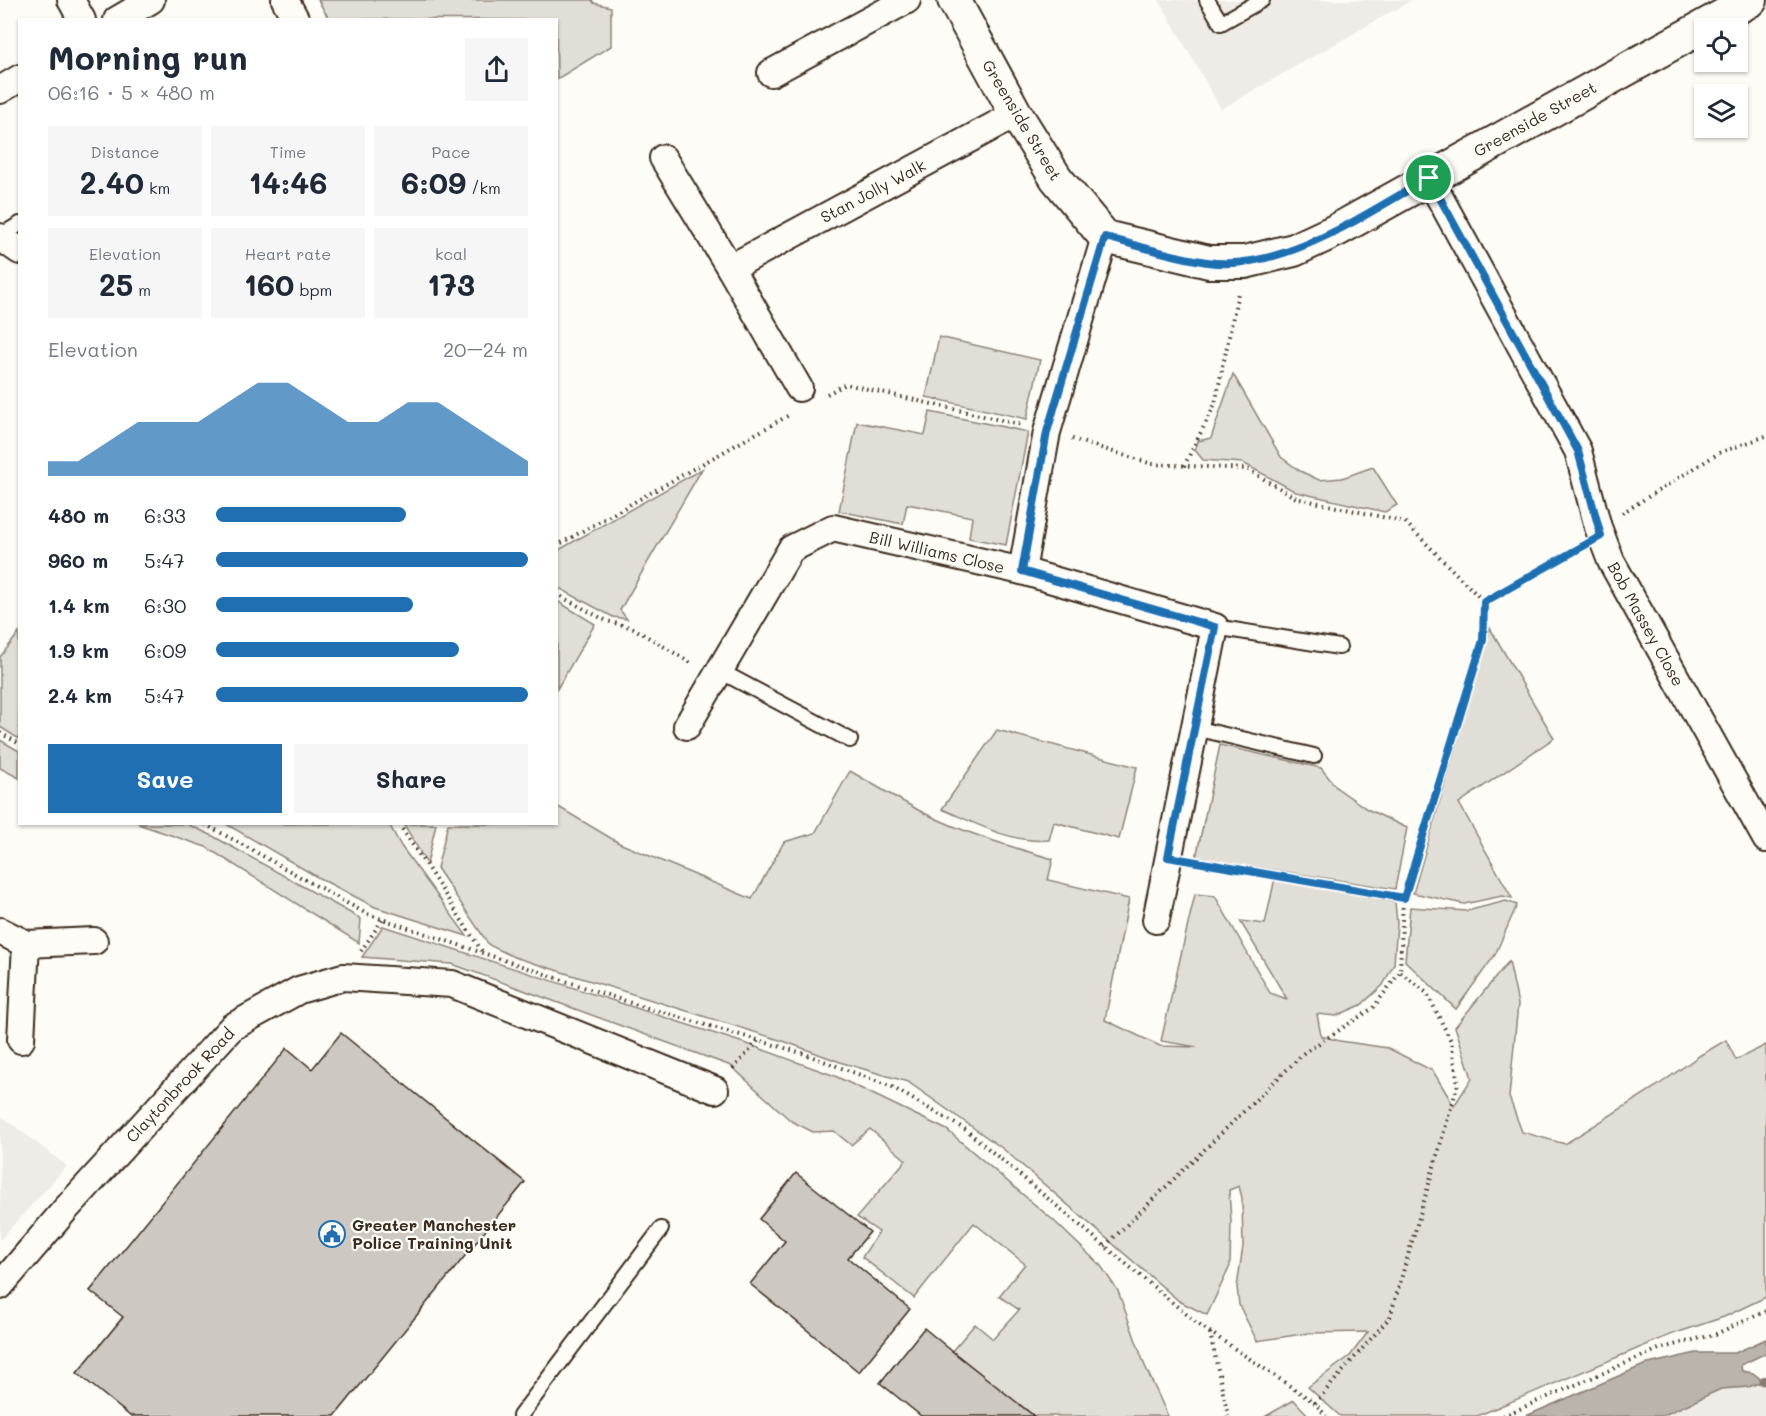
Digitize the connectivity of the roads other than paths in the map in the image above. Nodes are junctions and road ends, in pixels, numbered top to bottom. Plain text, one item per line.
1 (71, 0) edge
2 (151, 0) edge
3 (285, 0) edge
4 (907, 0) edge
5 (954, 0) edge
6 (1208, 0) edge
7 (1262, 0) edge
8 (1751, 0) edge
9 (81, 18) edge
10 (120, 18) edge
11 (295, 18) edge
12 (771, 72) dead end
13 (18, 79) edge
14 (0, 90) edge
15 (1016, 114) junction
16 (663, 158) dead end
17 (1429, 178) junction
18 (18, 225) edge
19 (0, 236) edge
20 (1105, 237) junction
21 (18, 250) edge
22 (730, 268) junction
23 (799, 388) dead end
24 (1022, 571) junction
25 (1215, 627) junction
26 (1339, 648) dead end
27 (718, 674) junction
28 (687, 726) dead end
29 (1195, 728) junction
30 (850, 740) dead end
31 (1314, 756) dead end
32 (1766, 839) edge
33 (1156, 920) dead end
34 (0, 931) edge
35 (94, 941) dead end
36 (26, 944) junction
37 (21, 1040) dead end
38 (715, 1090) road end
39 (661, 1229) dead end
40 (0, 1286) edge
41 (520, 1416) edge

1 - 9 street
2 - 10 street
3 - 11 street
4 - 12 street
5 - 15 street, Greenside Street
6 - 7 lane
8 - 17 street, Greenside Street
13 - 14 street
15 - 20 street, Greenside Street
15 - 22 street, Stan Jolly Walk
16 - 22 street
17 - 20 street, Greenside Street
17 - 32 street, Bob Massey Close
18 - 19 lane
19 - 21 street
20 - 24 street, Bill Williams Close
22 - 23 street
24 - 25 street
24 - 27 street, Bill Williams Close
25 - 26 lane
25 - 29 street
27 - 28 street, Bill Williams Close
27 - 30 lane
29 - 31 lane
29 - 33 street
34 - 36 street
35 - 36 street
36 - 37 street
38 - 40 street, Claytonbrook Road
39 - 41 lane

